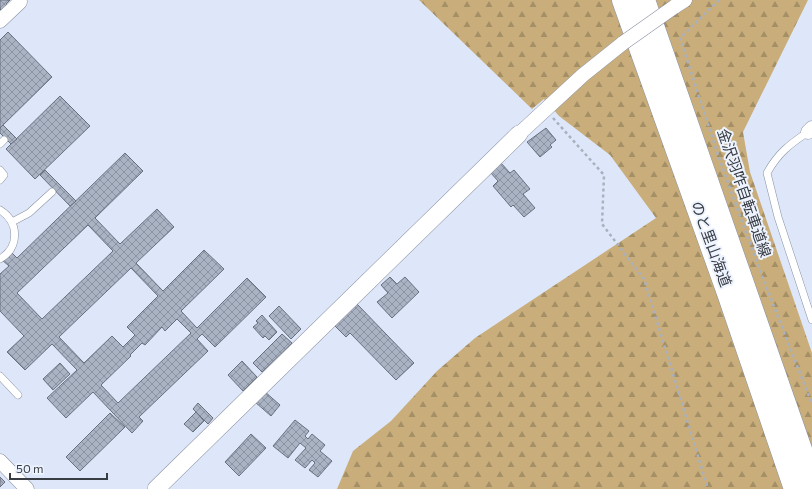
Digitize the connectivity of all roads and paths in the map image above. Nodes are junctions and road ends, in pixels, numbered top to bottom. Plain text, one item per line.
1 (623, 0) edge
2 (644, 0) edge
3 (719, 0) edge
4 (20, 2) dead end
5 (679, 3) edge
6 (0, 21) edge
7 (545, 109) junction
8 (810, 130) edge
9 (519, 134) joint
10 (0, 170) edge
11 (0, 180) edge
12 (52, 192) dead end
13 (0, 210) edge
14 (12, 222) junction
15 (0, 259) edge
16 (812, 320) edge
17 (0, 376) edge
18 (18, 395) dead end
19 (812, 404) edge
20 (0, 461) edge
21 (812, 481) edge
22 (27, 489) edge
23 (156, 489) edge
24 (708, 489) edge
25 (795, 489) edge

1 - 25 highway, のと里山海道
2 - 21 highway, のと里山海道
3 - 19 path, 金沢羽咋自転車道線
4 - 6 street
5 - 7 street, bridge
7 - 9 street
7 - 24 path
8 - 16 lane
9 - 23 street
10 - 11 lane
12 - 14 lane
13 - 14 lane
14 - 15 lane
17 - 18 lane
20 - 22 street

